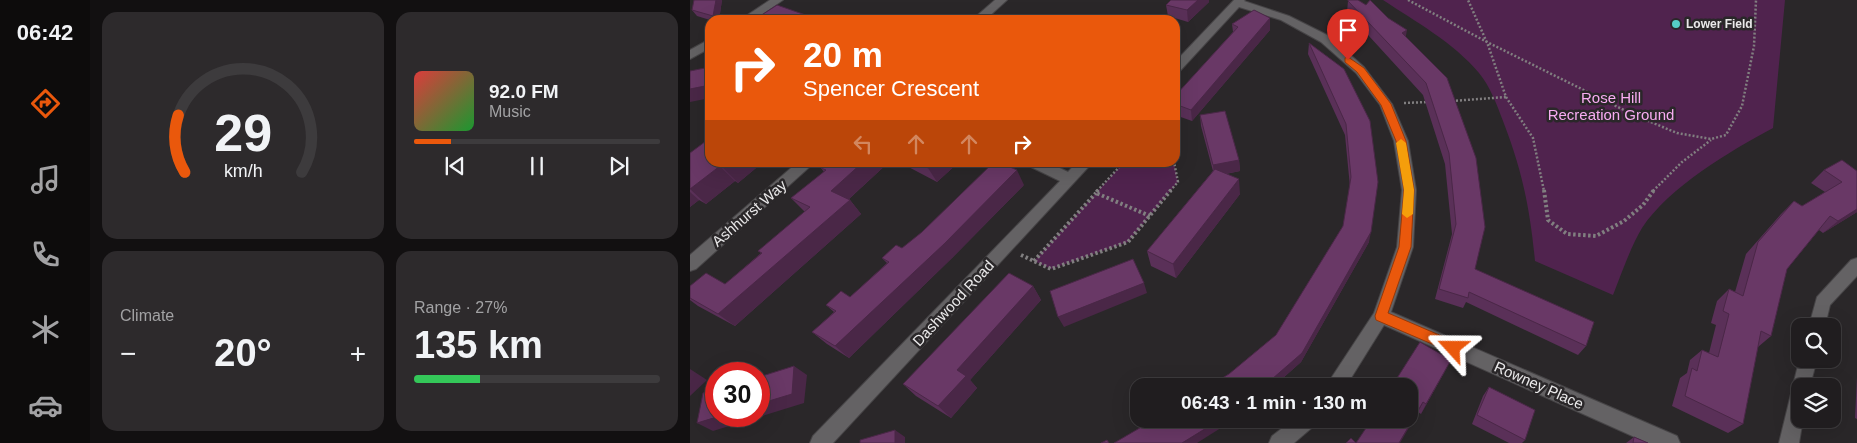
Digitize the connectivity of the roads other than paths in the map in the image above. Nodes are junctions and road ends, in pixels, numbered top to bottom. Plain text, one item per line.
1 (778, 0) edge
2 (1002, 0) edge
3 (1239, 1) edge
4 (754, 15) edge
5 (984, 15) edge
6 (705, 46) edge
7 (690, 56) edge
8 (1180, 64) edge
9 (802, 167) edge
10 (1044, 167) edge
11 (1081, 167) edge
12 (1069, 179) junction
13 (690, 264) edge
14 (1857, 265) edge
15 (1381, 316) junction
16 (1819, 318) edge
17 (1341, 378) edge
18 (1297, 428) edge
19 (1792, 428) edge
20 (820, 443) edge
21 (1279, 443) edge
22 (1670, 443) edge
23 (1789, 443) edge

1 - 4 street
2 - 5 street
3 - 8 street
3 - 15 street
6 - 7 street
9 - 13 street, Ashhurst Way
10 - 12 street
11 - 12 street, Dashwood Road
12 - 20 street, Dashwood Road
14 - 16 street
15 - 17 street
15 - 22 street, Rowney Place
18 - 21 street
19 - 23 street

